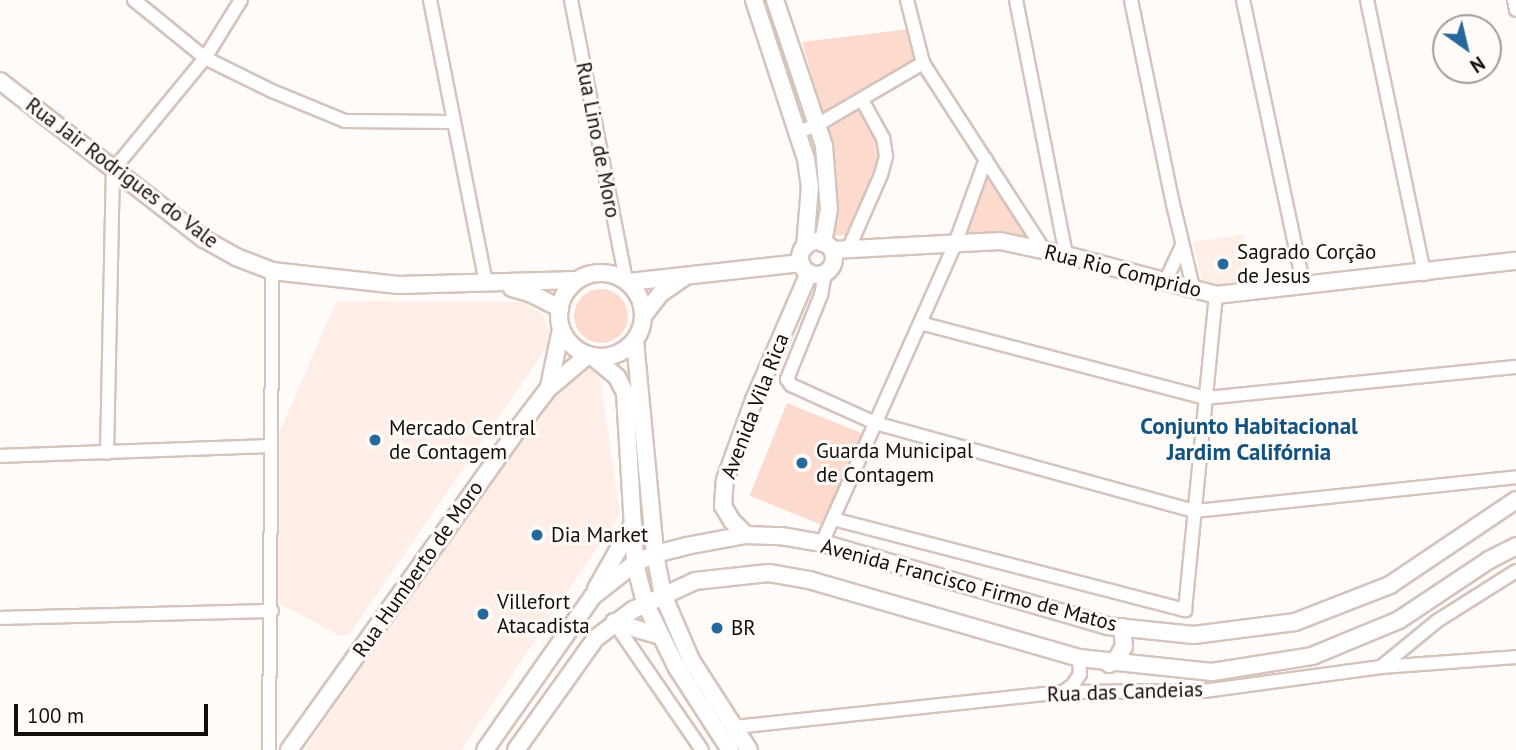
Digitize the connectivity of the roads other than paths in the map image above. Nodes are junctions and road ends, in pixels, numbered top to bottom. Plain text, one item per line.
1 (134, 0) edge
2 (241, 0) edge
3 (430, 0) edge
4 (570, 0) edge
5 (754, 0) edge
6 (775, 0) edge
7 (907, 0) edge
8 (1016, 0) edge
9 (1131, 0) edge
10 (1244, 0) edge
11 (1367, 0) edge
12 (1514, 0) edge
13 (1516, 10) edge
14 (205, 58) junction
15 (923, 63) junction
16 (0, 81) edge
17 (862, 100) junction
18 (452, 121) junction
19 (817, 125) junction
20 (798, 132) junction
21 (986, 159) junction
22 (113, 170) junction
23 (955, 244) junction
24 (1182, 246) junction
25 (1044, 250) junction
26 (1066, 254) junction
27 (826, 257) junction
28 (1516, 261) edge
29 (272, 271) junction
30 (689, 274) junction
31 (1424, 274) junction
32 (1166, 279) junction
33 (578, 280) junction
34 (627, 281) junction
35 (491, 284) junction
36 (1194, 287) junction
37 (1304, 287) junction
38 (1216, 295) junction
39 (560, 307) junction
40 (643, 316) junction
41 (920, 323) junction
42 (561, 329) junction
43 (635, 341) junction
44 (590, 355) junction
45 (1516, 367) edge
46 (548, 389) junction
47 (1205, 398) junction
48 (875, 423) junction
49 (271, 446) junction
50 (107, 453) junction
51 (0, 456) edge
52 (1516, 477) edge
53 (1516, 500) edge
54 (1195, 511) junction
55 (833, 519) junction
56 (632, 524) junction
57 (746, 535) junction
58 (822, 543) junction
59 (1516, 546) edge
60 (655, 554) junction
61 (635, 563) junction
62 (1516, 571) edge
63 (663, 595) junction
64 (592, 597) junction
65 (645, 603) junction
66 (272, 611) junction
67 (0, 618) edge
68 (614, 622) junction
69 (1122, 627) junction
70 (660, 636) junction
71 (1516, 657) edge
72 (1109, 664) junction
73 (1079, 666) junction
74 (1381, 667) junction
75 (1108, 690) junction
76 (1063, 692) junction
77 (734, 727) junction
78 (269, 750) edge
79 (289, 750) edge
80 (485, 750) edge
81 (516, 750) edge
82 (702, 750) edge
83 (730, 750) edge
84 (749, 750) edge

1 - 14 street
2 - 14 street
3 - 18 street
4 - 34 street, Rua Lino de Moro
5 - 20 street, Avenida Vila Rica
6 - 19 street, Avenida Vila Rica
7 - 15 street
8 - 26 street
9 - 24 street
10 - 37 street
11 - 31 street
12 - 13 street
14 - 18 street
14 - 22 street
15 - 17 street
15 - 21 street
16 - 22 street, Rua Jair Rodrigues do Vale
17 - 19 street
17 - 27 street
18 - 35 street
19 - 20 street
19 - 27 street, Avenida Vila Rica
20 - 27 street, Avenida Vila Rica
21 - 23 street
21 - 25 street
22 - 29 street, Rua Jair Rodrigues do Vale
22 - 50 street
23 - 25 street, Rua Rio Comprido
23 - 27 street, Rua Rio Comprido
23 - 41 street
24 - 32 street
24 - 36 street
25 - 26 street, Rua Rio Comprido
26 - 32 street, Rua Rio Comprido
27 - 30 street, Rua Rio Comprido
27 - 48 street
27 - 57 street, Avenida Vila Rica
28 - 31 street, Rua Rio Comprido
29 - 35 street, Rua Jair Rodrigues do Vale
29 - 49 street
30 - 34 street, Rua Rio Comprido
30 - 40 street, Rua Rio Comprido
31 - 37 street, Rua Rio Comprido
32 - 36 street, Rua Rio Comprido
33 - 34 street
33 - 35 street, Rua Jair Rodrigues do Vale
33 - 39 street
34 - 40 street
35 - 39 street, Rua Jair Rodrigues do Vale
36 - 38 street, Rua Rio Comprido
37 - 38 street, Rua Rio Comprido
38 - 47 street
39 - 42 street
40 - 43 street
41 - 47 street
41 - 48 street
42 - 44 street
42 - 46 street, Rua Humberto de Moro
43 - 44 street
43 - 60 street
44 - 46 street, Rua Humberto de Moro
44 - 56 street
45 - 47 street
46 - 79 street, Rua Humberto de Moro
47 - 54 street
48 - 54 street
48 - 55 street
49 - 50 street
49 - 66 street
50 - 51 street
52 - 54 street
53 - 69 street, Avenida Francisco Firmo de Matos
54 - 55 street
55 - 58 street
56 - 61 street
56 - 64 street
57 - 58 street, Avenida Francisco Firmo de Matos
57 - 60 street, Avenida Francisco Firmo de Matos
58 - 69 street, Avenida Francisco Firmo de Matos
59 - 72 street, Avenida Francisco Firmo de Matos
60 - 61 street, Avenida Francisco Firmo de Matos
60 - 63 street
61 - 64 street, Avenida Francisco Firmo de Matos
61 - 65 street
62 - 74 street
63 - 65 street, Avenida Francisco Firmo de Matos
63 - 73 street, Avenida Francisco Firmo de Matos
63 - 77 street
64 - 80 street, Avenida Francisco Firmo de Matos
65 - 68 street, Avenida Francisco Firmo de Matos
65 - 70 street
66 - 67 street
66 - 78 street
68 - 70 street
68 - 81 street, Avenida Francisco Firmo de Matos
68 - 82 street
69 - 72 street
70 - 83 street
71 - 74 street, Rua das Candeias
72 - 73 street, Avenida Francisco Firmo de Matos
73 - 75 street
73 - 76 street
74 - 75 street, Rua das Candeias
75 - 76 street, Rua das Candeias
76 - 77 street, Rua das Candeias
77 - 84 street

